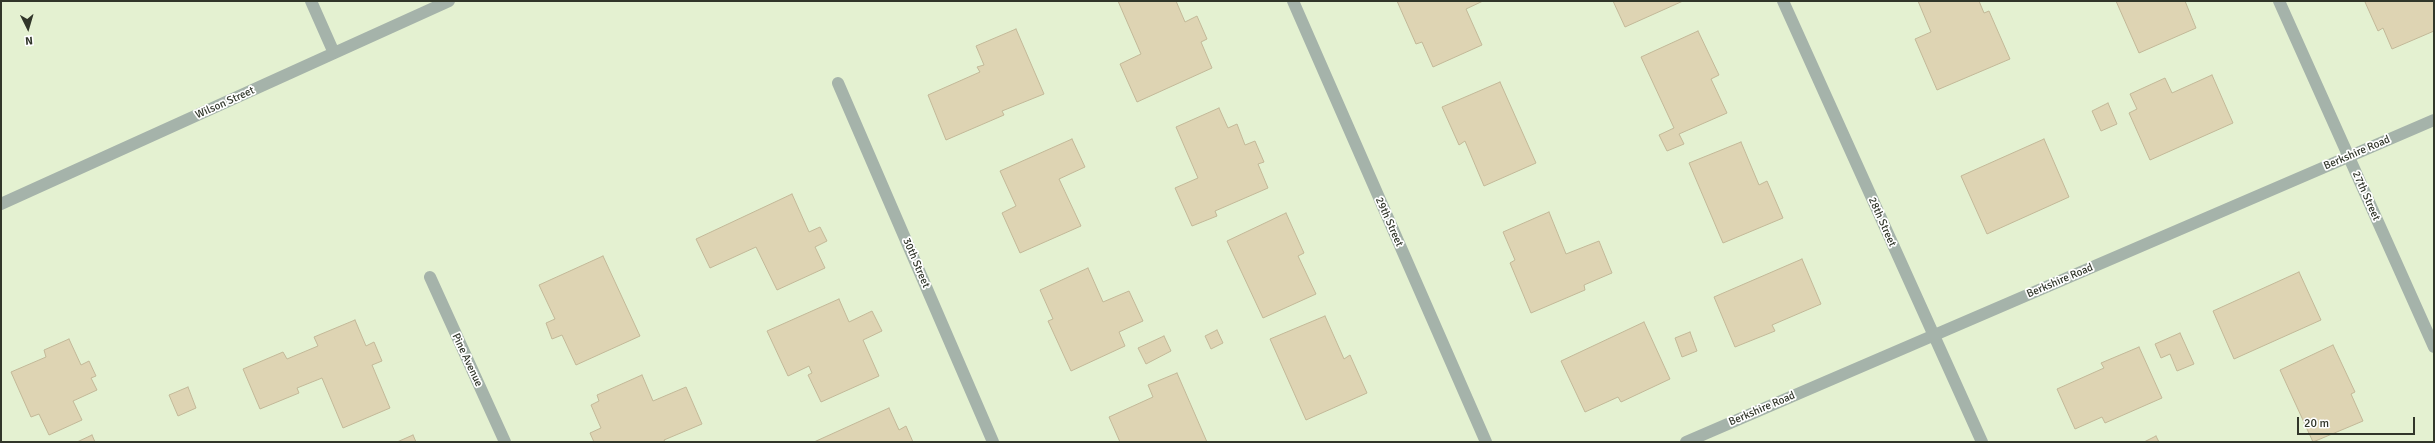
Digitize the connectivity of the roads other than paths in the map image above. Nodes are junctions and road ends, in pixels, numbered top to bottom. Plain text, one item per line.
1 (311, 1) edge
2 (449, 1) edge
3 (1293, 1) edge
4 (1783, 1) edge
5 (2279, 1) edge
6 (334, 53) junction
7 (838, 84) dead end
8 (2434, 120) edge
9 (2349, 156) junction
10 (1, 204) edge
11 (430, 277) dead end
12 (1933, 335) junction
13 (2434, 347) edge
14 (505, 442) edge
15 (993, 442) edge
16 (1486, 442) edge
17 (1686, 442) edge
18 (1982, 442) edge

1 - 6 street
2 - 6 street, Wilson Street
3 - 16 street, 29th Street
4 - 12 street, 28th Street
5 - 9 street, 27th Street
6 - 10 street, Wilson Street
7 - 15 street, 30th Street
8 - 9 street, Berkshire Road
9 - 12 street, Berkshire Road
9 - 13 street, 27th Street
11 - 14 street, Pine Avenue
12 - 17 street, Berkshire Road
12 - 18 street, 28th Street

